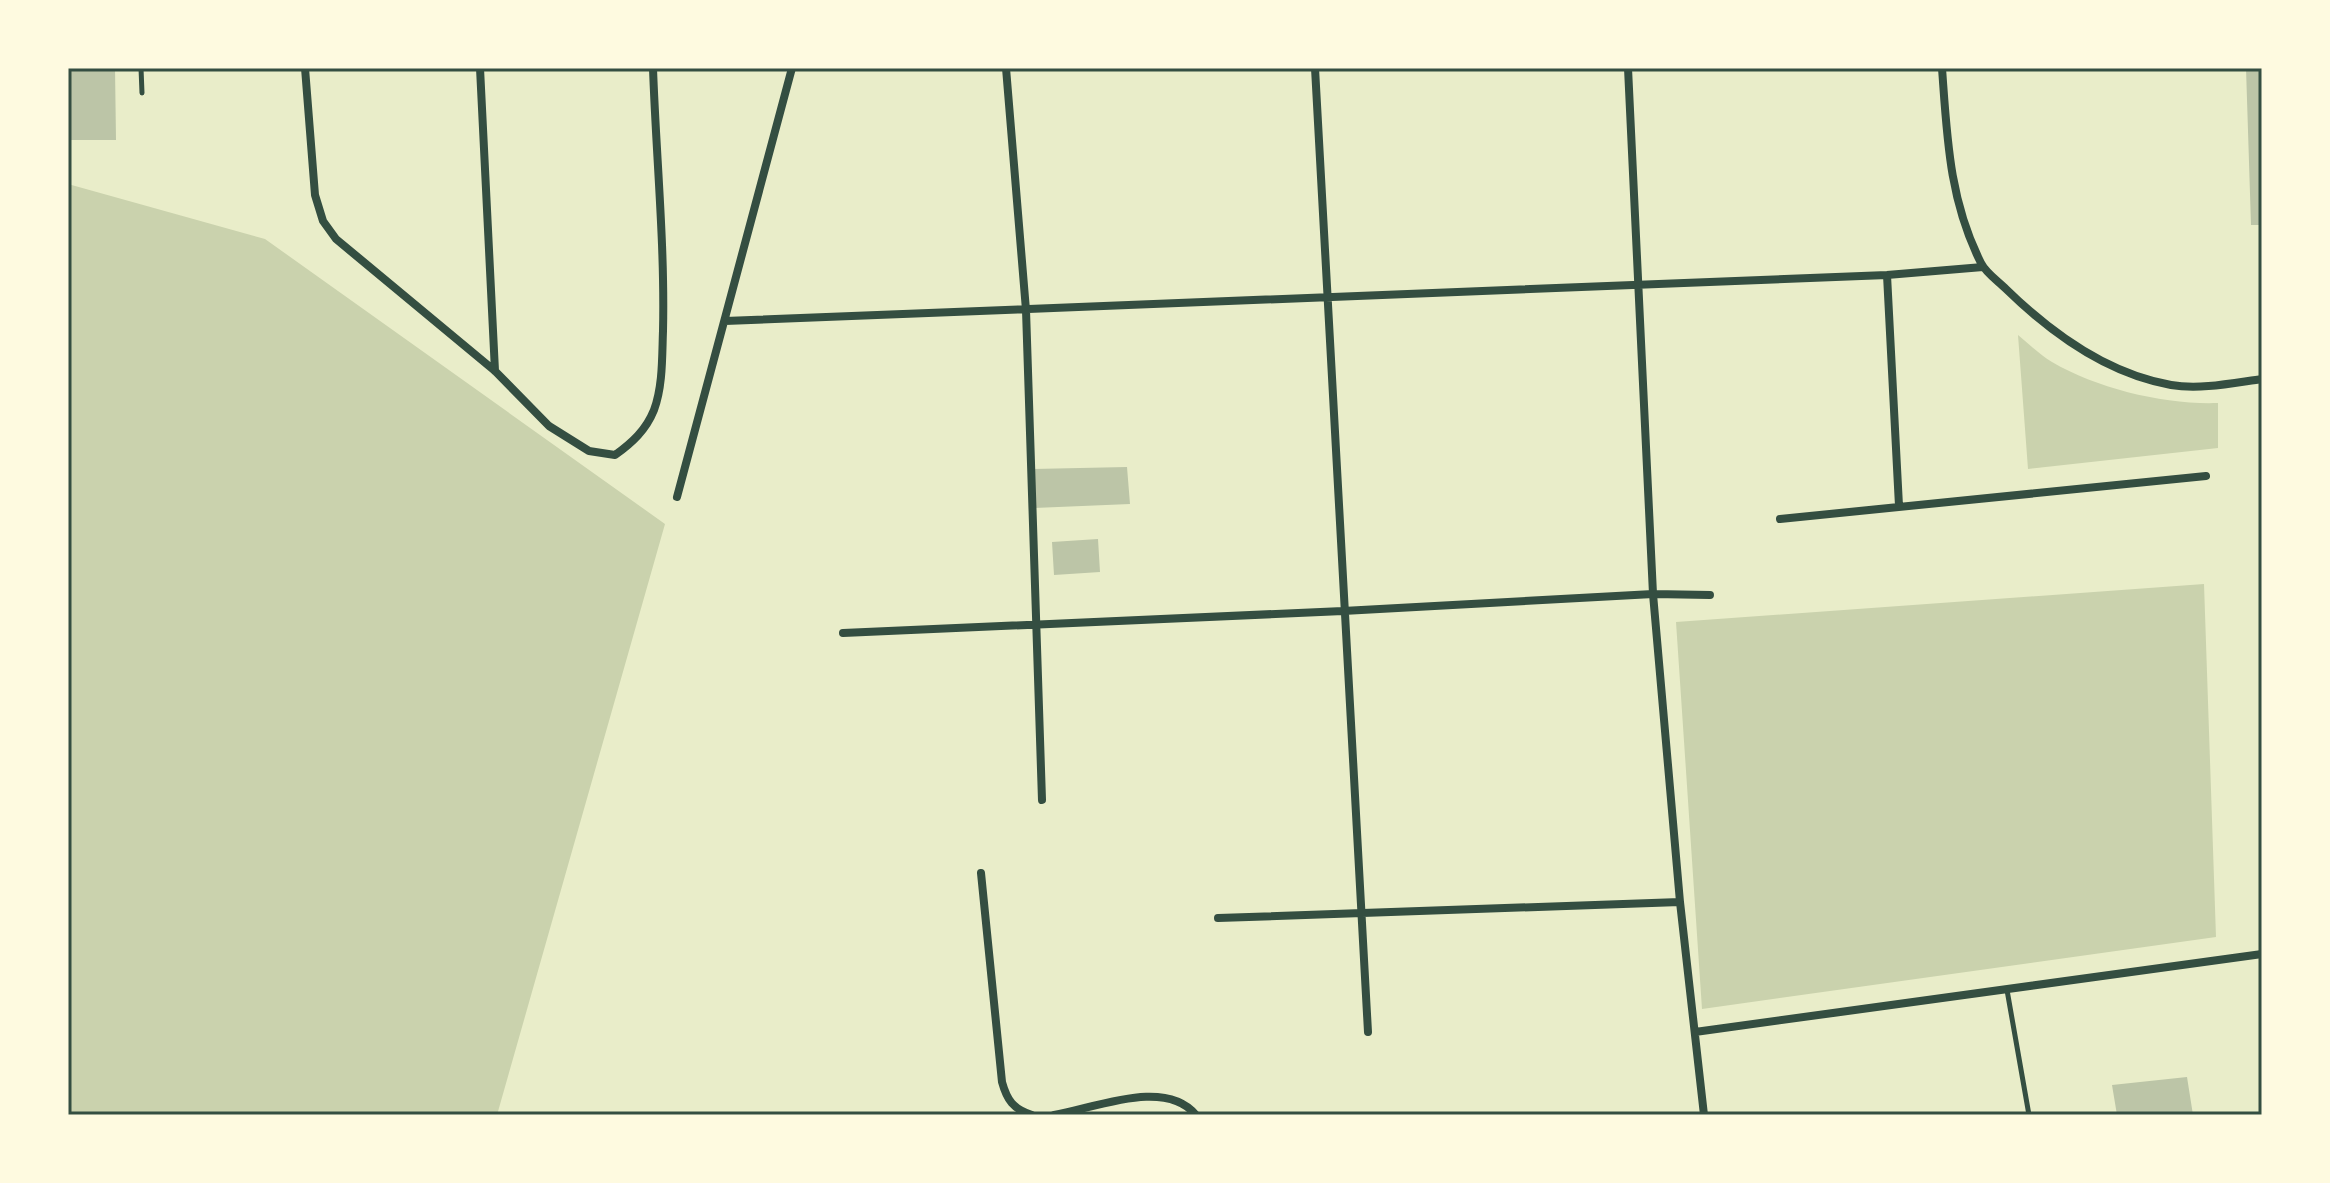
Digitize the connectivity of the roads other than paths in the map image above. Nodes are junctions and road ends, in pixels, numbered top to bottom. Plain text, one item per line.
1 (141, 68) edge
2 (305, 68) edge
3 (480, 68) edge
4 (653, 68) edge
5 (792, 68) edge
6 (1006, 68) edge
7 (1315, 68) edge
8 (1628, 68) edge
9 (1942, 68) edge
10 (142, 93) dead end
11 (1983, 267) junction
12 (1887, 275) junction
13 (1639, 285) junction
14 (1329, 297) junction
15 (1026, 310) junction
16 (725, 321) junction
17 (495, 371) junction
18 (2262, 379) edge
19 (2206, 476) dead end
20 (677, 497) dead end
21 (1899, 506) junction
22 (1780, 519) dead end
23 (1653, 594) junction
24 (1710, 595) dead end
25 (1343, 611) junction
26 (1038, 624) junction
27 (843, 633) dead end
28 (1042, 800) dead end
29 (981, 873) dead end
30 (1680, 902) junction
31 (1361, 914) junction
32 (1218, 918) dead end
33 (2262, 954) edge
34 (2007, 989) junction
35 (1368, 1032) dead end
36 (1695, 1032) junction
37 (1032, 1115) edge
38 (1054, 1115) edge
39 (1196, 1115) edge
40 (1704, 1115) edge
41 (2029, 1115) edge

1 - 10 lane
2 - 17 street
3 - 17 street
4 - 17 street
5 - 16 street
6 - 15 street
7 - 14 street
8 - 13 street
9 - 11 street
11 - 12 street
11 - 18 street
12 - 13 street
12 - 21 street
13 - 14 street
13 - 23 street
14 - 15 street
14 - 25 street
15 - 16 street
15 - 26 street
16 - 20 street
19 - 21 street
21 - 22 street
23 - 24 street
23 - 25 street
23 - 30 street
25 - 26 street
25 - 31 street
26 - 27 street
26 - 28 street
29 - 37 street
30 - 31 street
30 - 36 street
31 - 32 street
31 - 35 street
33 - 34 street
34 - 36 street
34 - 41 lane
36 - 40 street
38 - 39 street

